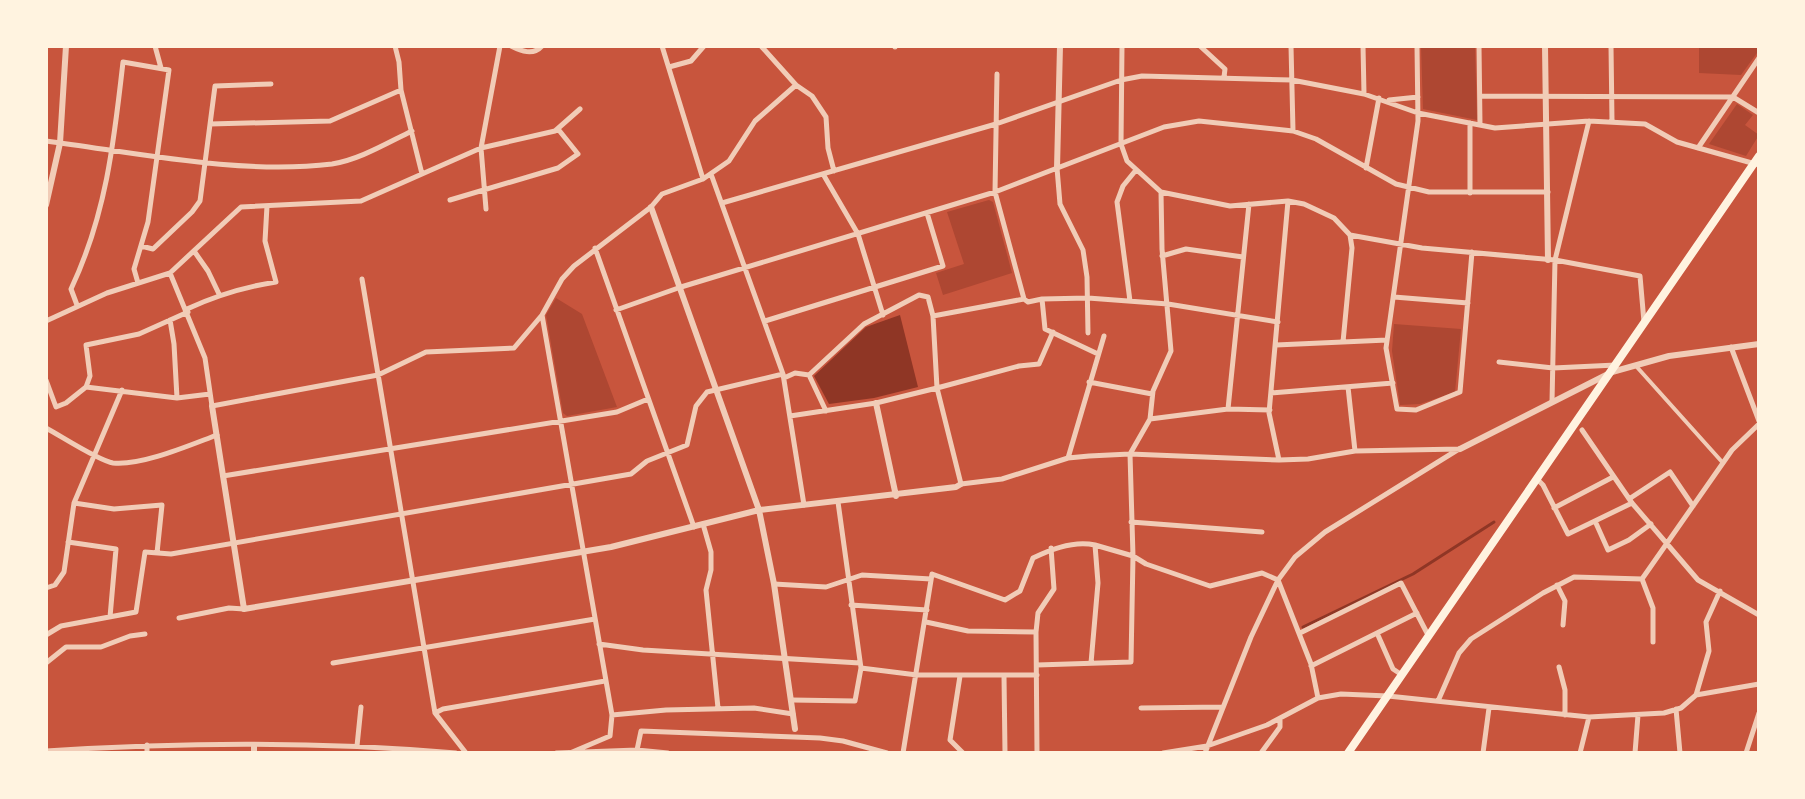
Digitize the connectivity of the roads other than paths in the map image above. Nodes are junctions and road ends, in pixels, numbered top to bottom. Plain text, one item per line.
1 (66, 46) edge
2 (155, 46) edge
3 (395, 46) edge
4 (500, 46) edge
5 (511, 46) edge
6 (542, 46) edge
7 (662, 46) edge
8 (704, 46) edge
9 (761, 46) edge
10 (1060, 46) edge
11 (1122, 46) edge
12 (1200, 46) edge
13 (1291, 46) edge
14 (1363, 46) edge
15 (1417, 46) edge
16 (1479, 46) edge
17 (1545, 46) edge
18 (1611, 46) edge
19 (1759, 58) edge
20 (669, 67) junction
21 (161, 69) junction
22 (997, 74) dead end
23 (1224, 77) junction
24 (1121, 80) junction
25 (1292, 80) junction
26 (271, 84) dead end
27 (796, 85) junction
28 (401, 90) junction
29 (1364, 94) junction
30 (1480, 96) junction
31 (1546, 96) junction
32 (1612, 96) junction
33 (1418, 97) junction
34 (1733, 97) junction
35 (1379, 98) junction
36 (1388, 100) junction
37 (1059, 101) junction
38 (580, 109) dead end
39 (1418, 113) junction
40 (1759, 113) edge
41 (1589, 121) junction
42 (1612, 121) junction
43 (1470, 123) junction
44 (1547, 123) junction
45 (210, 124) junction
46 (996, 124) junction
47 (1480, 125) junction
48 (558, 129) junction
49 (412, 131) junction
50 (1293, 131) junction
51 (46, 141) edge
52 (60, 143) junction
53 (1121, 144) junction
54 (481, 148) junction
55 (1698, 148) junction
56 (112, 150) junction
57 (1759, 156) edge
58 (158, 157) junction
59 (206, 162) junction
60 (1756, 165) edge
61 (1057, 168) junction
62 (1366, 168) junction
63 (1136, 170) junction
64 (834, 171) junction
65 (422, 174) junction
66 (711, 174) junction
67 (823, 174) junction
68 (703, 179) junction
69 (1410, 188) junction
70 (484, 190) junction
71 (995, 192) junction
72 (1161, 192) junction
73 (1548, 192) junction
74 (1470, 193) junction
75 (450, 200) dead end
76 (1288, 201) junction
77 (722, 203) junction
78 (1249, 204) junction
79 (46, 205) edge
80 (267, 206) junction
81 (651, 207) junction
82 (486, 209) dead end
83 (927, 213) junction
84 (858, 234) junction
85 (1350, 235) junction
86 (1400, 243) junction
87 (141, 246) junction
88 (595, 248) junction
89 (194, 251) junction
90 (1472, 252) junction
91 (1162, 256) junction
92 (1243, 257) junction
93 (1552, 260) junction
94 (746, 268) junction
95 (170, 273) junction
96 (362, 279) dead end
97 (138, 283) junction
98 (681, 287) junction
99 (874, 287) junction
100 (219, 294) junction
101 (1394, 297) junction
102 (1088, 298) junction
103 (1024, 299) junction
104 (1042, 299) junction
105 (1130, 301) junction
106 (1468, 303) junction
107 (1168, 304) junction
108 (77, 305) junction
109 (187, 310) junction
110 (616, 310) junction
111 (542, 315) junction
112 (883, 315) junction
113 (933, 316) junction
114 (1237, 317) junction
115 (170, 320) junction
116 (46, 321) edge
117 (765, 321) junction
118 (1278, 322) junction
119 (1644, 324) junction
120 (1053, 332) junction
121 (1088, 333) dead end
122 (1104, 336) dead end
123 (1387, 340) junction
124 (1343, 342) junction
125 (1759, 344) edge
126 (1276, 345) junction
127 (1731, 347) junction
128 (1098, 354) junction
129 (1499, 362) dead end
130 (1635, 365) junction
131 (1553, 368) junction
132 (1615, 368) junction
133 (378, 375) junction
134 (809, 375) junction
135 (784, 376) junction
136 (46, 380) edge
137 (1089, 382) junction
138 (1393, 383) junction
139 (86, 387) junction
140 (1348, 387) junction
141 (937, 388) junction
142 (122, 390) junction
143 (717, 390) junction
144 (1271, 393) junction
145 (210, 394) junction
146 (1152, 394) junction
147 (177, 398) junction
148 (648, 399) junction
149 (1552, 402) junction
150 (876, 403) junction
151 (212, 406) junction
152 (1228, 409) junction
153 (1270, 410) junction
154 (826, 411) junction
155 (790, 416) junction
156 (1150, 419) junction
157 (561, 420) junction
158 (1759, 423) edge
159 (1580, 427) junction
160 (46, 428) edge
161 (217, 435) junction
162 (390, 448) junction
163 (1460, 449) junction
164 (1355, 451) junction
165 (669, 452) junction
166 (94, 454) junction
167 (1130, 454) junction
168 (1068, 458) junction
169 (1279, 460) junction
170 (1723, 463) junction
171 (223, 476) junction
172 (1613, 477) junction
173 (1536, 479) junction
174 (572, 484) junction
175 (961, 484) junction
176 (896, 496) junction
177 (1630, 501) junction
178 (838, 502) junction
179 (74, 503) junction
180 (804, 505) junction
181 (1693, 506) junction
182 (1554, 508) junction
183 (759, 510) junction
184 (401, 513) junction
185 (1595, 521) junction
186 (1131, 522) junction
187 (703, 524) junction
188 (1651, 524) junction
189 (694, 527) junction
190 (1262, 532) dead end
191 (68, 542) junction
192 (234, 543) junction
193 (1668, 544) junction
194 (1095, 545) junction
195 (1051, 548) junction
196 (583, 552) junction
197 (157, 553) junction
198 (1133, 556) junction
199 (847, 579) junction
200 (931, 579) junction
201 (1642, 579) junction
202 (412, 580) junction
203 (1278, 580) junction
204 (774, 584) junction
205 (1557, 585) junction
206 (46, 588) edge
207 (1720, 591) junction
208 (851, 605) junction
209 (244, 609) junction
210 (927, 610) junction
211 (1417, 613) junction
212 (1759, 615) edge
213 (110, 617) junction
214 (179, 618) dead end
215 (595, 619) junction
216 (926, 622) junction
217 (1563, 625) dead end
218 (1036, 632) junction
219 (1300, 633) junction
220 (1377, 633) junction
221 (145, 634) dead end
222 (46, 635) edge
223 (1428, 636) junction
224 (1653, 642) dead end
225 (599, 644) junction
226 (423, 647) junction
227 (713, 653) junction
228 (785, 658) junction
229 (46, 663) edge
230 (333, 663) dead end
231 (1091, 663) junction
232 (1037, 665) junction
233 (860, 666) junction
234 (1311, 666) junction
235 (1559, 667) dead end
236 (917, 675) junction
237 (1037, 675) junction
238 (1402, 675) junction
239 (960, 676) junction
240 (1004, 676) junction
241 (605, 681) junction
242 (1759, 684) edge
243 (1696, 695) junction
244 (1388, 696) junction
245 (1318, 698) junction
246 (792, 700) junction
247 (1438, 701) junction
248 (361, 707) dead end
249 (1223, 707) junction
250 (718, 708) junction
251 (1141, 708) dead end
252 (1489, 708) junction
253 (1676, 709) junction
254 (435, 713) junction
255 (1759, 713) edge
256 (793, 714) junction
257 (612, 715) junction
258 (1565, 715) junction
259 (1638, 715) junction
260 (1589, 717) junction
261 (1280, 718) junction
262 (795, 729) dead end
263 (147, 745) junction
264 (357, 746) junction
265 (1207, 746) junction
266 (200, 750) edge
267 (254, 750) edge
268 (348, 750) edge
269 (637, 750) junction
270 (46, 751) edge
271 (75, 751) edge
272 (570, 752) edge
273 (147, 753) edge
274 (456, 753) edge
275 (466, 753) edge
276 (556, 753) edge
277 (668, 753) edge
278 (887, 753) edge
279 (903, 753) edge
280 (963, 753) edge
281 (1005, 753) edge
282 (1037, 753) edge
283 (1163, 753) edge
284 (1205, 753) edge
285 (1261, 753) edge
286 (1348, 753) edge
287 (1483, 753) edge
288 (1580, 753) edge
289 (1635, 753) edge
290 (1680, 753) edge
291 (1746, 753) edge

1 - 52 street
2 - 21 street
3 - 28 street
4 - 54 street
5 - 6 street
7 - 20 street
8 - 20 street
9 - 27 street
10 - 37 street
11 - 24 street
12 - 23 street
13 - 25 street
14 - 29 street
15 - 33 street
16 - 30 street
17 - 31 street
18 - 32 street
19 - 34 street
20 - 68 street
21 - 56 street
21 - 58 street
22 - 46 street
23 - 24 street
23 - 25 street
24 - 37 street
24 - 53 street
25 - 29 street
25 - 50 street
26 - 45 street
27 - 64 street
27 - 66 street
28 - 45 street
28 - 49 street
29 - 35 street
30 - 31 street
30 - 47 street
31 - 32 street
31 - 44 street
32 - 34 street
32 - 42 street
33 - 36 street
33 - 39 street
34 - 40 street
34 - 55 street
35 - 36 street
35 - 62 street
36 - 39 street
37 - 46 street
37 - 61 street
38 - 48 street
39 - 43 street
39 - 69 street
41 - 42 street
41 - 44 street
41 - 93 street
42 - 55 street
43 - 47 street
43 - 74 street
44 - 47 street
44 - 73 street
45 - 59 street
46 - 64 street
46 - 71 street
48 - 54 street
48 - 70 street
49 - 59 street
49 - 65 street
50 - 53 street
50 - 62 street
51 - 52 street
52 - 56 street
52 - 79 street
53 - 61 street
53 - 63 street
54 - 65 street
54 - 70 street
55 - 60 street
56 - 58 street
56 - 108 street
57 - 60 highway
58 - 59 street
58 - 87 street
59 - 87 street
60 - 119 highway
61 - 71 street
61 - 102 street
62 - 69 street
63 - 72 street
63 - 105 street
64 - 67 street
65 - 80 street
66 - 68 street
66 - 77 street
67 - 77 street
67 - 84 street
68 - 81 street
69 - 74 street
69 - 86 street
70 - 75 street
70 - 82 street
71 - 83 street
71 - 103 street
72 - 78 street
72 - 91 street
73 - 74 street
73 - 93 street
76 - 78 street
76 - 85 street
76 - 118 street
77 - 94 street
78 - 92 street
80 - 89 street
80 - 100 street
81 - 88 street
81 - 98 street
83 - 84 street
83 - 99 street
84 - 94 street
84 - 99 street
85 - 86 street
85 - 124 street
86 - 90 street
86 - 101 street
87 - 97 street
88 - 110 street
88 - 111 street
89 - 95 street
89 - 100 street
90 - 93 street
90 - 106 street
91 - 92 street
91 - 107 street
92 - 114 street
93 - 119 street
93 - 131 street
94 - 98 street
94 - 117 street
95 - 97 street
95 - 109 street
96 - 133 street
97 - 108 street
98 - 110 street
98 - 143 street
99 - 112 street
99 - 117 street
100 - 109 street
101 - 106 street
101 - 123 street
102 - 104 street
102 - 105 street
102 - 121 street
103 - 104 street
103 - 113 street
104 - 120 street
105 - 107 street
106 - 138 street
107 - 114 street
107 - 146 street
108 - 116 street
109 - 115 street
109 - 145 street
110 - 148 street
111 - 133 street
111 - 157 street
112 - 113 street
112 - 134 street
113 - 141 street
114 - 118 street
114 - 152 street
115 - 139 street
115 - 147 street
117 - 135 street
118 - 126 street
119 - 132 highway
120 - 128 street
120 - 141 street
122 - 128 street
123 - 124 street
123 - 138 street
124 - 126 street
125 - 127 street
126 - 144 street
127 - 130 street
127 - 158 street
128 - 137 street
129 - 131 street
130 - 132 street
130 - 170 street
131 - 132 street
131 - 149 street
132 - 149 street
132 - 159 highway
133 - 151 street
133 - 162 street
134 - 135 street
134 - 154 street
135 - 143 street
135 - 155 street
136 - 139 street
137 - 146 street
137 - 168 street
138 - 140 street
139 - 142 street
140 - 144 street
140 - 164 street
141 - 150 street
141 - 175 street
142 - 147 street
142 - 166 street
143 - 165 street
143 - 183 street
144 - 153 street
145 - 147 street
145 - 151 street
146 - 156 street
148 - 157 street
148 - 165 street
149 - 163 street
150 - 154 street
150 - 176 street
151 - 161 street
152 - 153 street
152 - 156 street
153 - 169 street
154 - 155 street
155 - 180 street
156 - 167 street
157 - 162 street
157 - 174 street
158 - 170 street
159 - 172 street
159 - 173 highway
160 - 166 street
161 - 166 street
161 - 171 street
162 - 171 street
162 - 184 street
163 - 164 street
163 - 203 street
164 - 169 street
165 - 174 street
165 - 189 street
166 - 179 street
167 - 168 street
167 - 169 street
167 - 186 street
168 - 175 street
170 - 181 street
171 - 192 street
172 - 177 street
172 - 182 street
173 - 182 street
173 - 223 highway
174 - 184 street
174 - 196 street
175 - 176 street
176 - 178 street
177 - 181 street
177 - 185 street
177 - 188 street
178 - 180 street
178 - 199 street
179 - 191 street
179 - 197 street
180 - 183 street
181 - 193 street
182 - 185 street
183 - 187 street
183 - 204 street
184 - 192 street
184 - 202 street
185 - 188 street
186 - 190 street
186 - 198 street
187 - 189 street
187 - 227 street
188 - 193 street
189 - 196 street
191 - 206 street
191 - 213 street
192 - 197 street
192 - 209 street
193 - 201 street
193 - 207 street
194 - 195 street
194 - 198 street
194 - 231 street
195 - 200 street
195 - 218 street
196 - 202 street
196 - 215 street
197 - 213 street
198 - 203 street
198 - 231 street
199 - 200 street
199 - 204 street
199 - 208 street
200 - 210 street
201 - 205 street
201 - 224 street
202 - 209 street
202 - 226 street
203 - 219 street
203 - 249 street
204 - 228 street
205 - 217 street
205 - 247 street
207 - 212 street
207 - 243 street
208 - 210 street
208 - 233 street
209 - 214 street
210 - 216 street
211 - 219 street
211 - 220 street
211 - 223 street
213 - 222 street
215 - 225 street
215 - 226 street
216 - 218 street
216 - 236 street
218 - 232 street
219 - 234 street
220 - 234 street
220 - 238 street
221 - 229 street
223 - 238 highway
225 - 227 street
225 - 241 street
226 - 230 street
226 - 254 street
227 - 228 street
227 - 250 street
228 - 233 street
228 - 246 street
231 - 232 street
232 - 237 street
233 - 236 street
233 - 246 street
234 - 245 street
235 - 258 street
236 - 239 street
236 - 279 street
237 - 240 street
237 - 282 street
238 - 244 highway
239 - 240 street
239 - 280 street
240 - 281 street
241 - 254 street
241 - 257 street
242 - 243 street
243 - 253 street
244 - 245 street
244 - 247 street
244 - 286 highway
245 - 261 street
246 - 256 street
247 - 252 street
248 - 264 street
249 - 251 street
249 - 265 street
250 - 256 street
250 - 257 street
252 - 258 street
252 - 287 street
253 - 259 street
253 - 290 street
254 - 275 street
255 - 291 street
256 - 262 street
257 - 272 street
258 - 260 street
259 - 260 street
259 - 289 street
260 - 288 street
261 - 265 street
261 - 285 street
263 - 266 street
263 - 271 street
263 - 273 street
264 - 268 street
264 - 274 street
265 - 283 street
265 - 284 street
266 - 267 street
267 - 268 street
269 - 272 street
269 - 277 street
269 - 278 street
270 - 271 street
272 - 276 street

